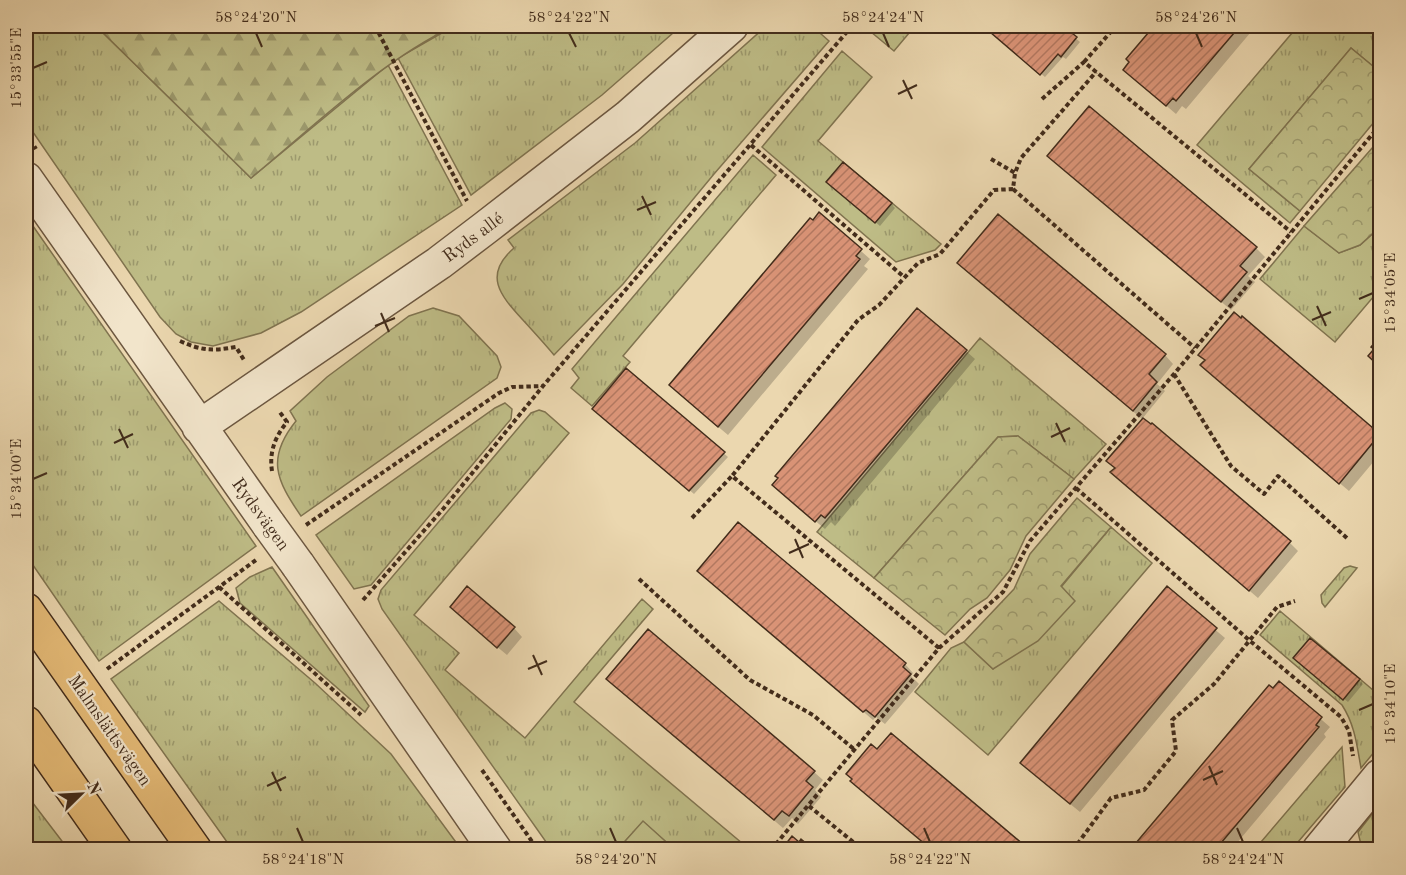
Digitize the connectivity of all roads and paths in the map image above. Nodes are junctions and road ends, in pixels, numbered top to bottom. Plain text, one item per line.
1 (375, 26) edge
2 (731, 26) edge
3 (852, 26) edge
4 (1116, 26) edge
5 (1084, 62) junction
6 (1095, 72) junction
7 (1042, 99) dead end
8 (1380, 125) edge
9 (26, 134) edge
10 (751, 145) junction
11 (991, 159) dead end
12 (32, 166) edge
13 (1015, 173) junction
14 (1013, 189) junction
15 (469, 205) dead end
16 (1291, 232) junction
17 (904, 277) junction
18 (177, 340) dead end
19 (1195, 348) junction
20 (1174, 374) junction
21 (260, 384) junction
22 (543, 386) junction
23 (199, 427) junction
24 (273, 476) dead end
25 (732, 476) junction
26 (1076, 488) junction
27 (692, 518) dead end
28 (301, 528) dead end
29 (1348, 539) dead end
30 (267, 540) junction
31 (639, 579) dead end
32 (219, 587) junction
33 (363, 600) dead end
34 (1295, 601) dead end
35 (26, 610) edge
36 (1249, 640) junction
37 (939, 648) junction
38 (106, 670) dead end
39 (367, 721) dead end
40 (26, 723) edge
41 (855, 750) junction
42 (1367, 769) edge
43 (809, 806) junction
44 (115, 849) edge
45 (195, 849) edge
46 (495, 849) edge
47 (771, 849) edge
48 (863, 849) edge
49 (1073, 849) edge
50 (1319, 849) edge

1 - 15 path
2 - 21 street, Ryds allé
3 - 10 path
4 - 5 path
5 - 6 path
5 - 7 path
6 - 13 path
6 - 16 path
8 - 16 path
9 - 12 path
10 - 17 path
10 - 22 path
11 - 13 path
12 - 23 street, Rydsvägen
13 - 14 path
14 - 17 path
14 - 19 path
16 - 19 path
17 - 25 path
18 - 21 path
19 - 20 path
20 - 26 path
20 - 29 path
21 - 23 street, Ryds allé
21 - 24 path
22 - 28 path
22 - 33 path
23 - 30 street, Rydsvägen
25 - 27 path
25 - 37 path
26 - 36 path
26 - 37 path
30 - 32 path
30 - 46 street, Rydsvägen, bridge
31 - 41 path
32 - 38 path
32 - 39 path
34 - 36 path
35 - 45 highway, Malmslättsvägen
36 - 42 path
36 - 49 path
37 - 41 path
40 - 44 highway
41 - 43 path
42 - 50 street
43 - 47 path
43 - 48 path

